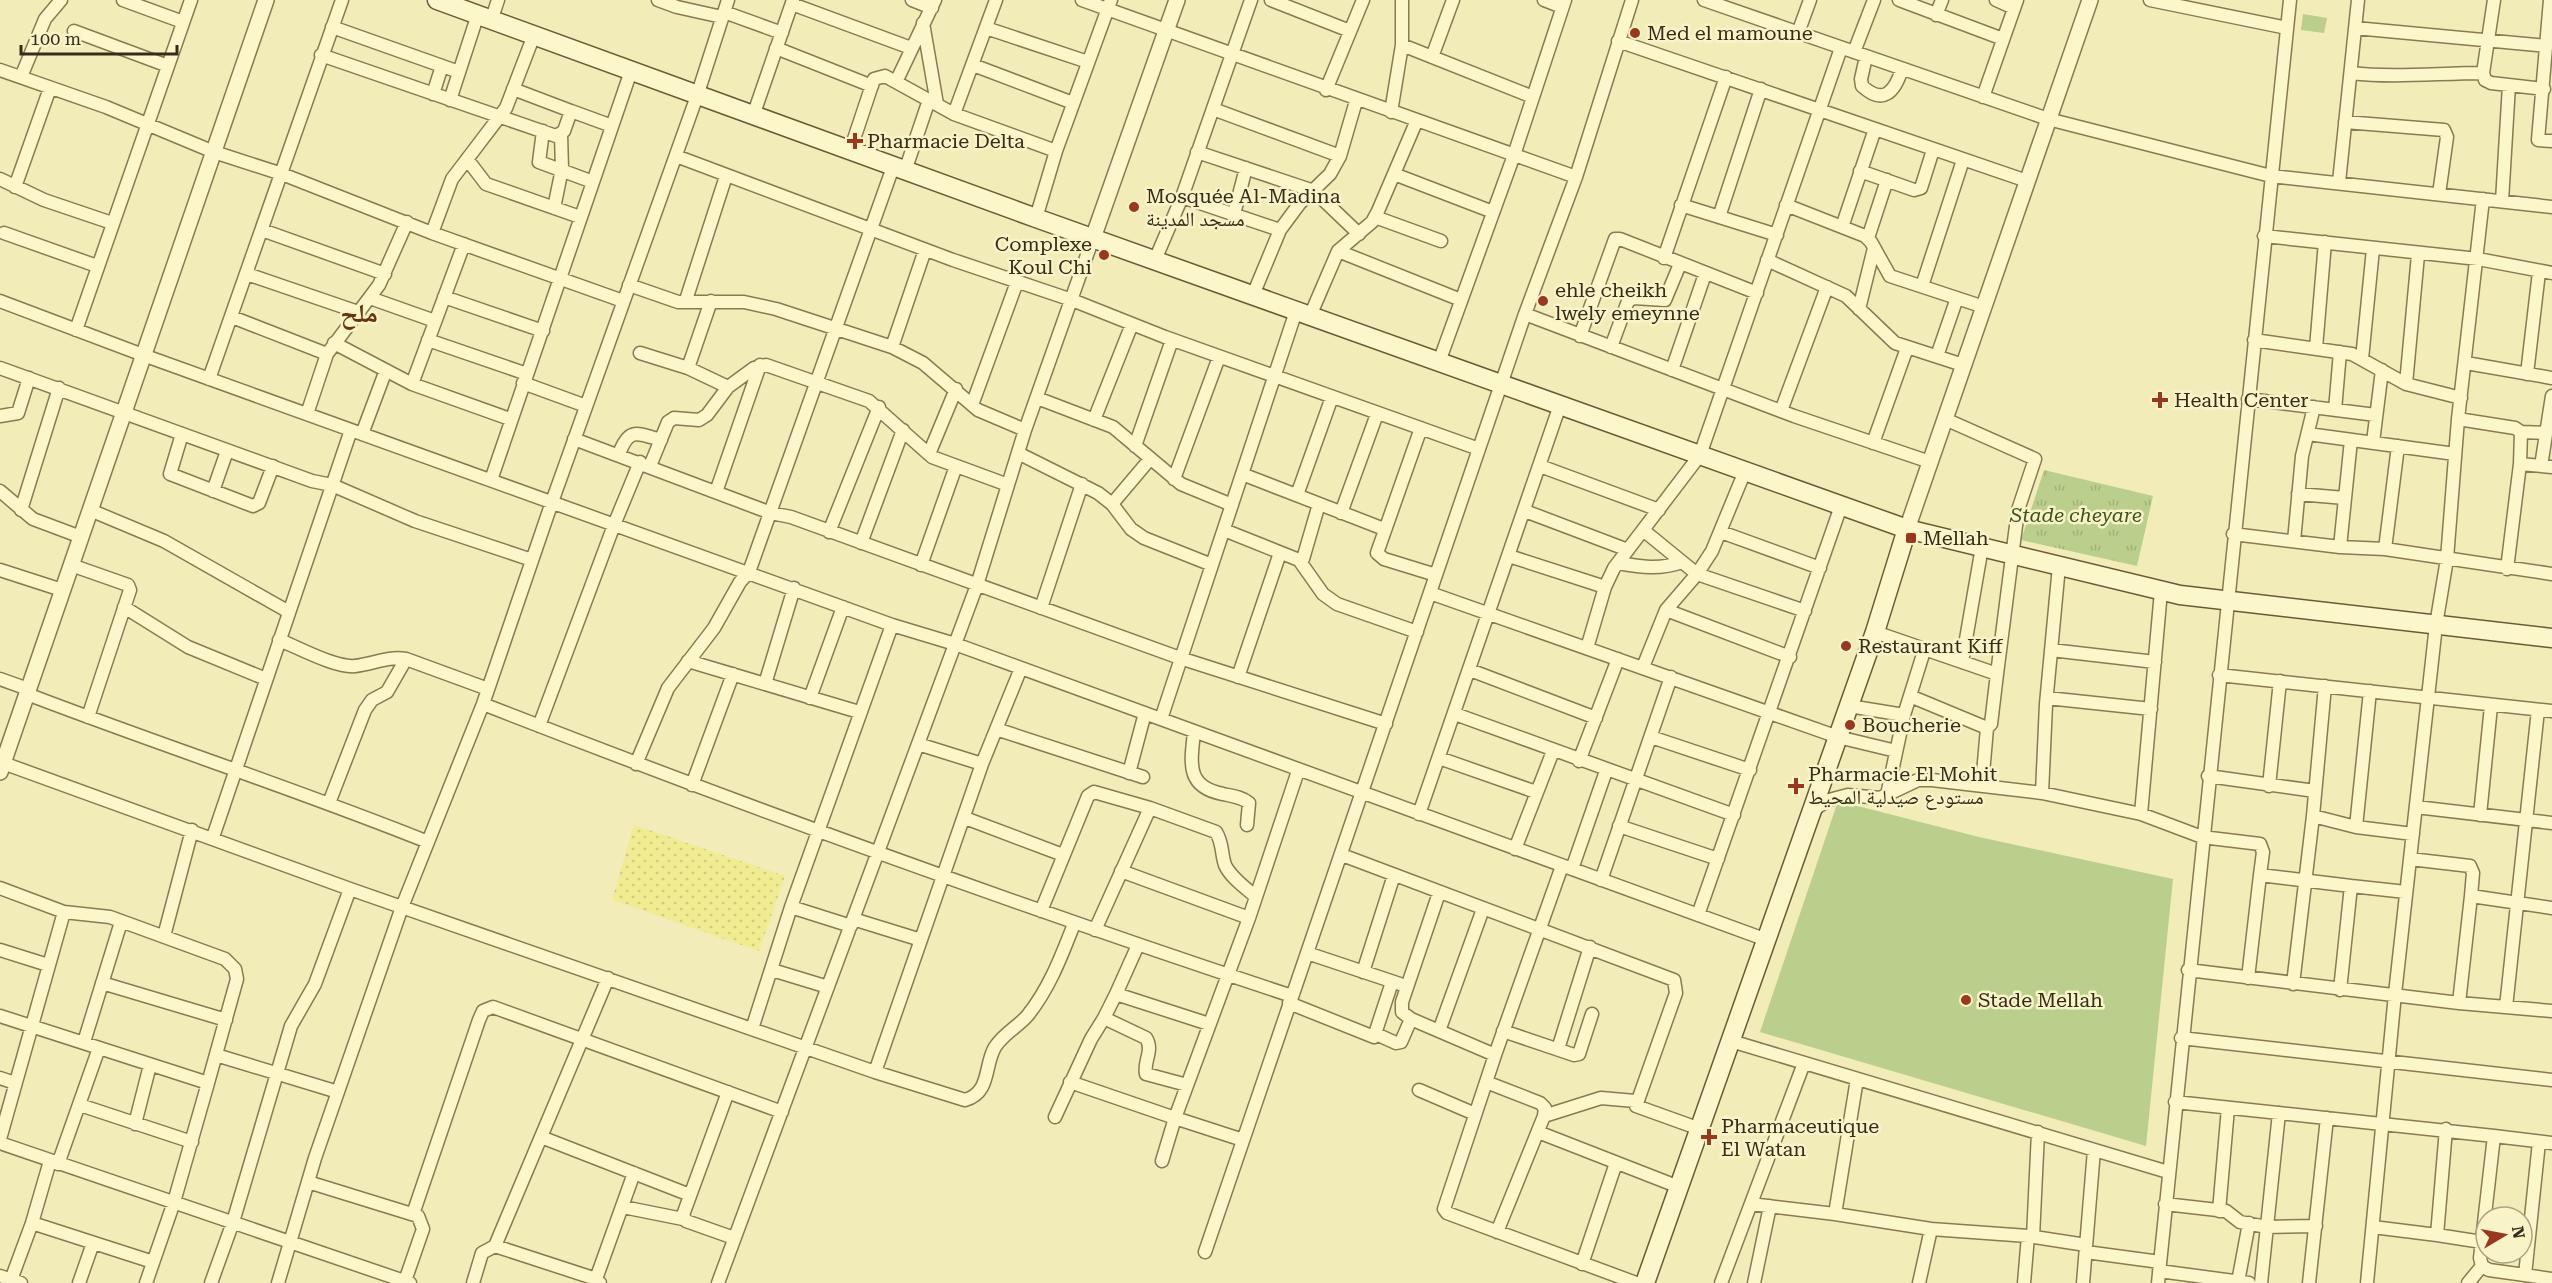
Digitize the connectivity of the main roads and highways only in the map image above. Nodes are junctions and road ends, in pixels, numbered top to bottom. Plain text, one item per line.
1 (437, 0) edge
2 (1907, 529) junction
3 (2552, 638) edge
4 (1645, 1283) edge

1 - 2 main road
2 - 3 main road
2 - 4 main road

